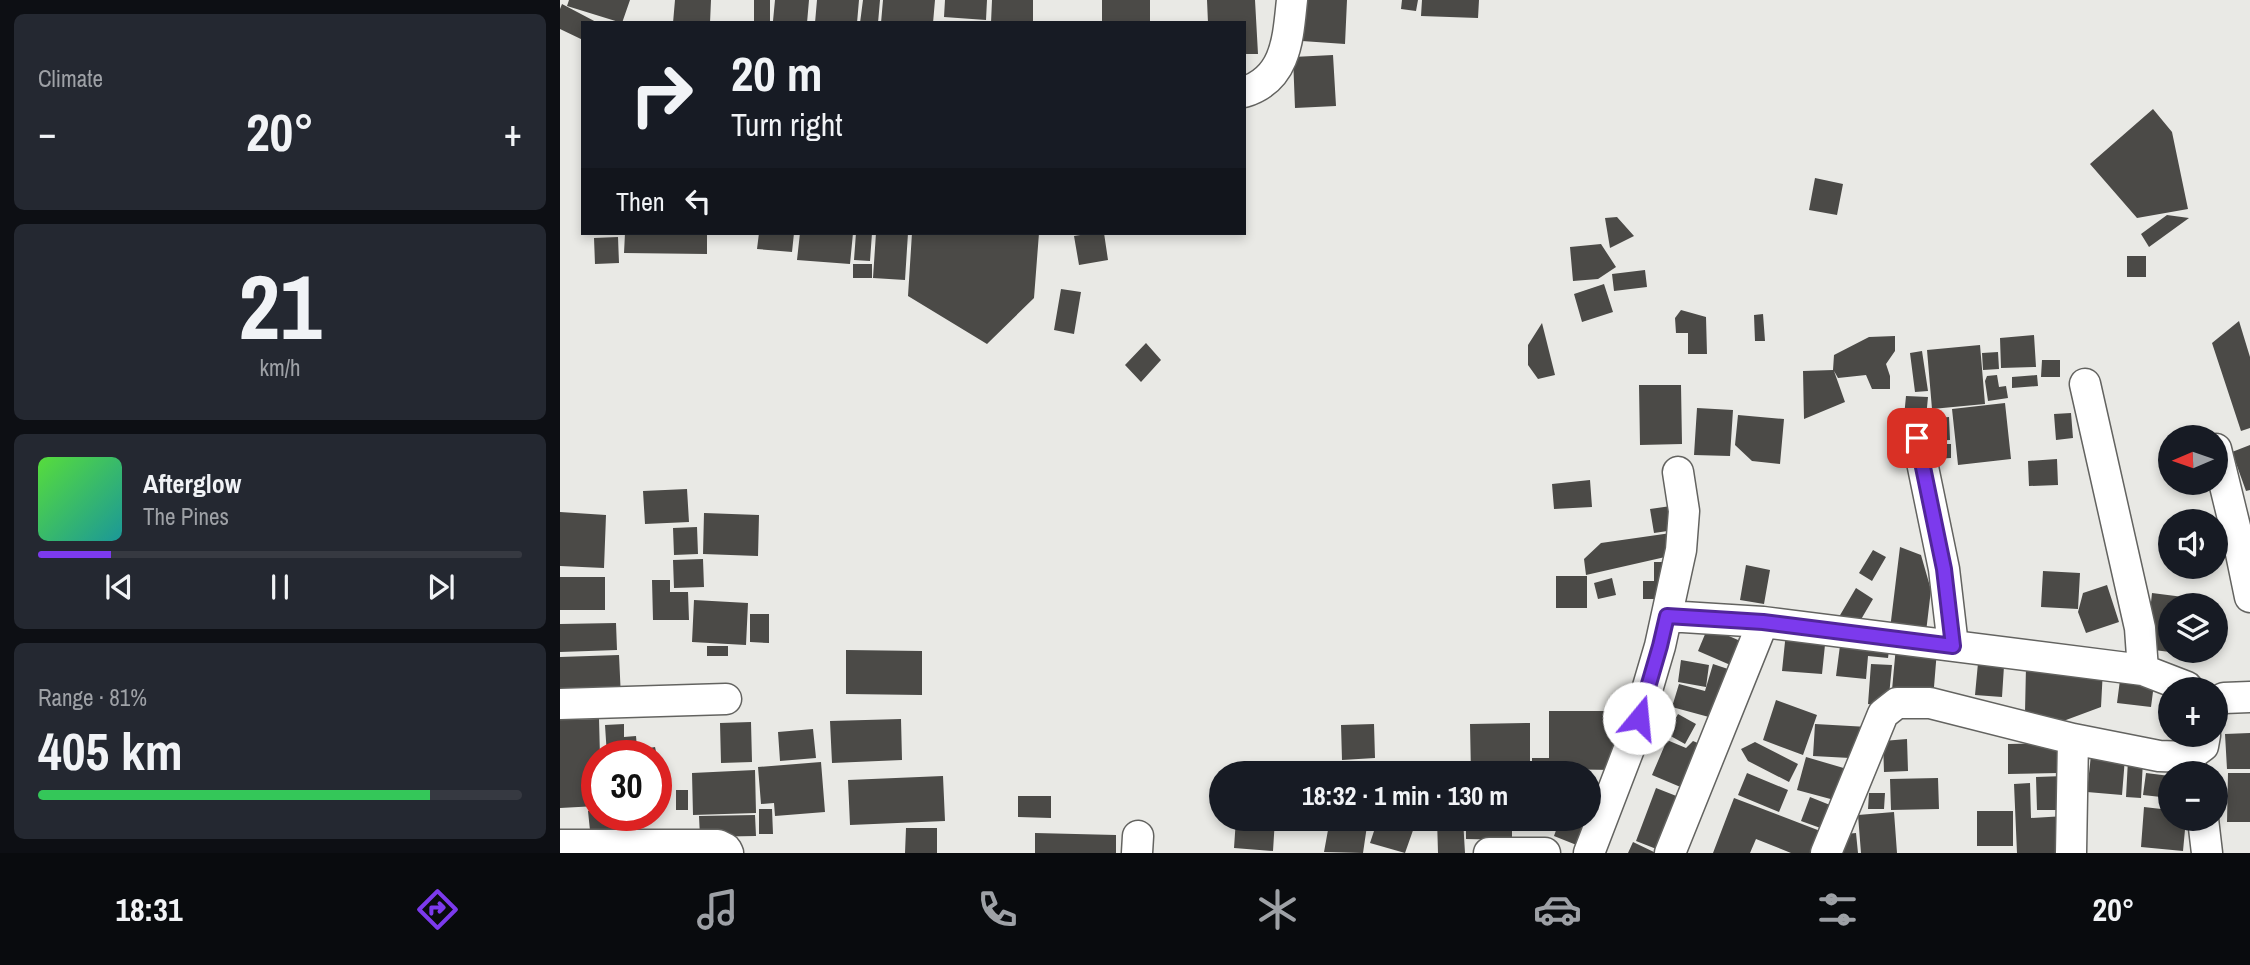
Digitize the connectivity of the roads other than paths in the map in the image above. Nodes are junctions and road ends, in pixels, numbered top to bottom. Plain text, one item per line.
1 (1292, 0) edge
2 (1246, 91) edge
3 (2085, 384) dead end
4 (1917, 438) dead end
5 (1678, 472) dead end
6 (2226, 495) edge
7 (2250, 597) edge
8 (1667, 616) junction
9 (1763, 622) junction
10 (1953, 646) junction
11 (2143, 670) junction
12 (2161, 677) edge
13 (2250, 697) edge
14 (2228, 698) edge
15 (726, 699) dead end
16 (560, 704) edge
17 (2073, 738) junction
18 (2195, 755) edge
19 (2204, 831) edge
20 (560, 845) edge
21 (728, 853) edge
22 (1489, 853) edge
23 (1545, 853) edge
24 (1589, 853) edge
25 (1670, 853) edge
26 (1826, 853) edge
27 (2071, 853) edge
28 (2207, 853) edge

1 - 2 street
3 - 11 street
4 - 10 street
5 - 8 street
6 - 7 street
8 - 9 street
8 - 24 street
9 - 10 street
9 - 25 street
10 - 11 street
11 - 12 street
13 - 14 street
15 - 16 street
17 - 18 street
17 - 26 street
17 - 27 street
19 - 28 street
20 - 21 street
22 - 23 street

